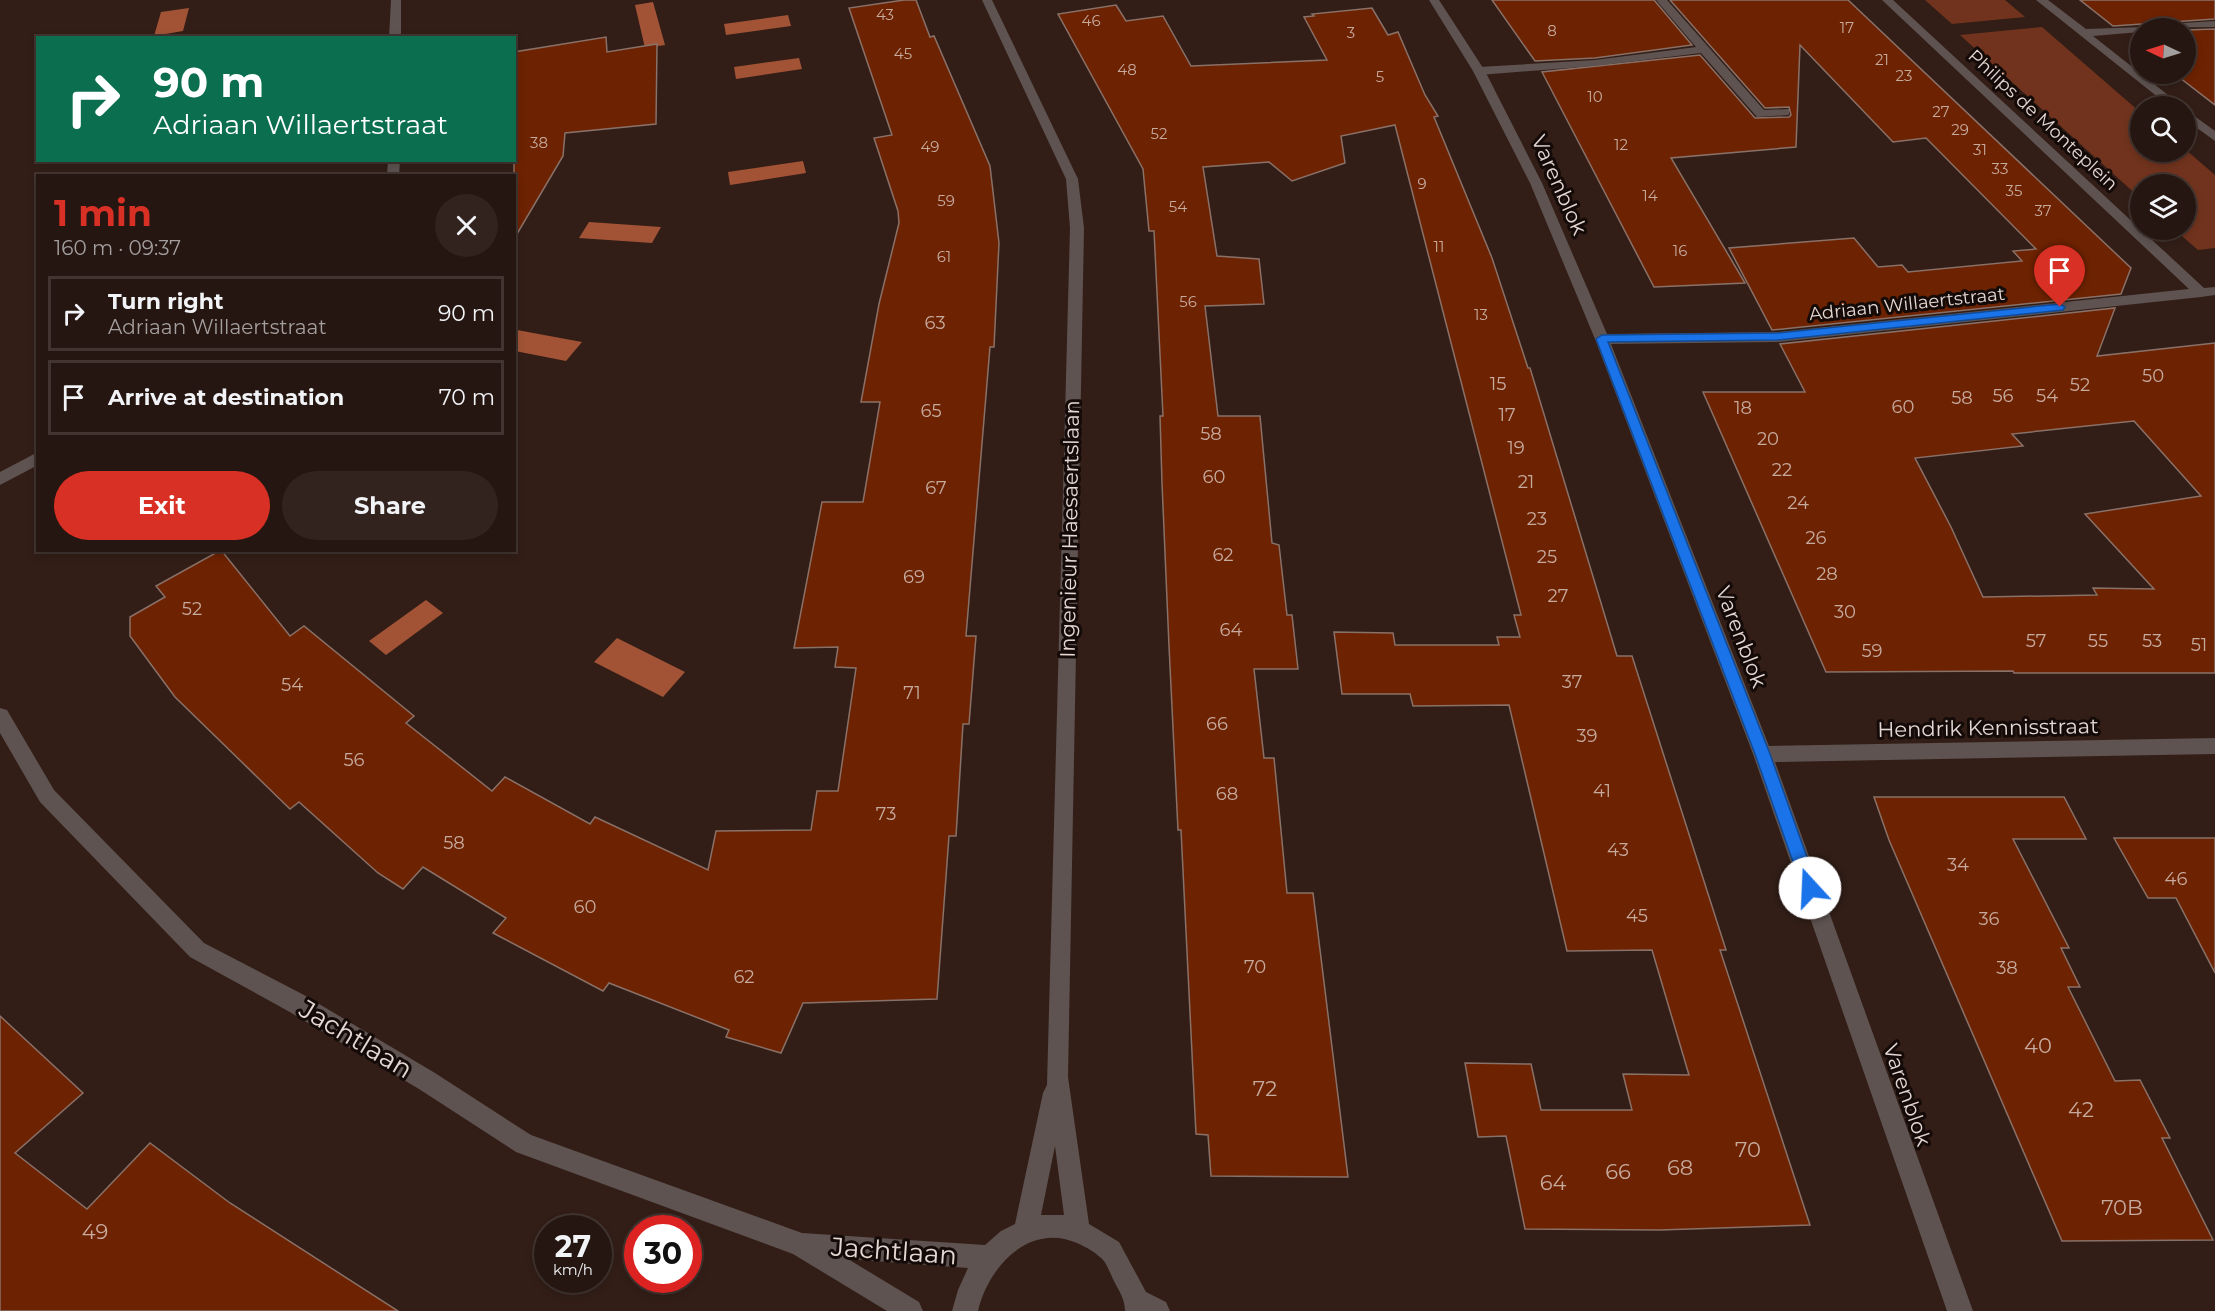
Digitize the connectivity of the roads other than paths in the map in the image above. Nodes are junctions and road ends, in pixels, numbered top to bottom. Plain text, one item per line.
1 (396, 0) edge
2 (987, 0) edge
3 (1434, 0) edge
4 (1661, 0) edge
5 (1887, 0) edge
6 (2041, 0) edge
7 (2215, 24) edge
8 (2196, 25) edge
9 (2130, 30) edge
10 (2083, 33) junction
11 (395, 36) edge
12 (1704, 49) junction
13 (1479, 71) junction
14 (2163, 96) edge
15 (1785, 112) dead end
16 (2196, 122) edge
17 (2215, 137) edge
18 (2208, 292) edge
19 (1602, 339) junction
20 (36, 459) edge
21 (0, 479) edge
22 (0, 716) edge
23 (2215, 746) edge
24 (1763, 754) junction
25 (1057, 1077) junction
26 (1078, 1229) junction
27 (1026, 1230) junction
28 (800, 1244) junction
29 (988, 1257) junction
30 (1144, 1308) edge
31 (910, 1311) edge
32 (965, 1311) edge
33 (1959, 1311) edge

1 - 11 street
2 - 25 street, Ingenieur Haesaertslaan
3 - 13 street, Varenblok
4 - 12 street
5 - 18 street, Philips de Monteplein
6 - 10 street
7 - 8 street
9 - 10 street
10 - 14 street
12 - 13 street
12 - 15 street
13 - 19 street, Varenblok
16 - 17 street
18 - 19 street, Adriaan Willaertstraat
19 - 24 street, Varenblok
20 - 21 street
22 - 28 street, Jachtlaan
23 - 24 street, Hendrik Kennisstraat
24 - 33 street, Varenblok
25 - 26 street, Ingenieur Haesaertslaan
25 - 27 street, Ingenieur Haesaertslaan
26 - 27 street, Jachtlaan
26 - 30 street, Jachtlaan
27 - 29 street, Jachtlaan
28 - 29 street, Jachtlaan
28 - 31 street, Jachtlaan
29 - 32 street, Jachtlaan

